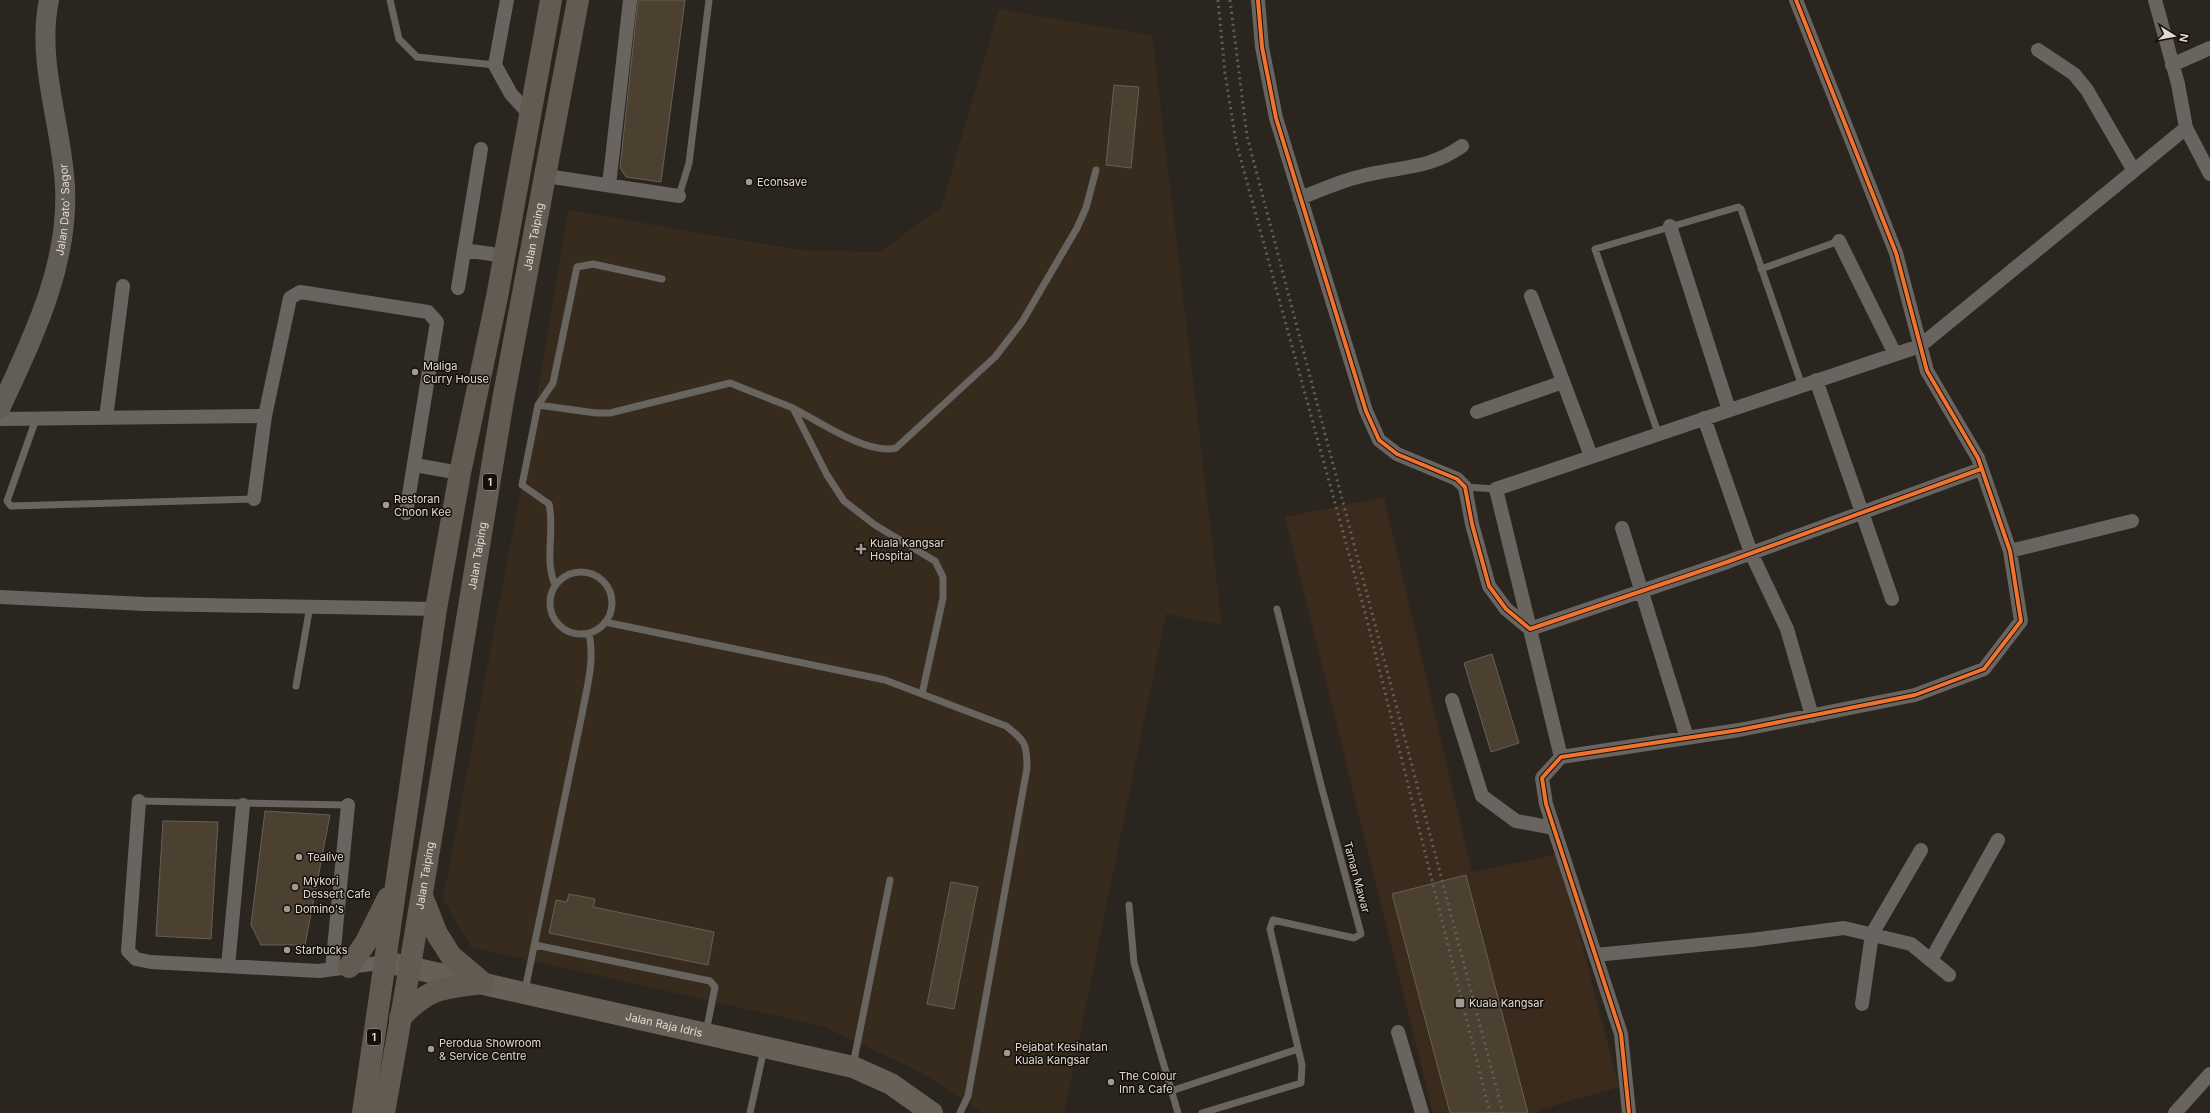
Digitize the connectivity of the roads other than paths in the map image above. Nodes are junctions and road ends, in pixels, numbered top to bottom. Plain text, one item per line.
1 (47, 0) edge
2 (390, 0) edge
3 (507, 0) edge
4 (551, 0) edge
5 (578, 0) edge
6 (630, 0) edge
7 (709, 0) edge
8 (1258, 0) edge
9 (1796, 0) edge
10 (2155, 0) edge
11 (2210, 48) edge
12 (2038, 50) dead end
13 (495, 65) junction
14 (2172, 65) junction
15 (530, 115) junction
16 (2186, 128) junction
17 (1462, 146) dead end
18 (481, 149) dead end
19 (1096, 170) dead end
20 (2134, 171) junction
21 (2210, 174) edge
22 (546, 176) junction
23 (609, 185) junction
24 (679, 196) joint
25 (1300, 198) junction
26 (1670, 226) junction
27 (1839, 241) joint
28 (464, 250) junction
29 (505, 256) junction
30 (1762, 269) junction
31 (662, 279) dead end
32 (123, 286) dead end
33 (458, 288) dead end
34 (1531, 296) dead end
35 (1920, 346) junction
36 (1895, 354) junction
37 (1816, 380) junction
38 (1563, 382) junction
39 (1802, 386) junction
40 (503, 400) junction
41 (538, 405) junction
42 (793, 408) junction
43 (0, 409) edge
44 (1729, 410) junction
45 (1477, 412) dead end
46 (265, 416) junction
47 (106, 418) junction
48 (1704, 418) junction
49 (0, 419) edge
50 (36, 419) junction
51 (1658, 433) junction
52 (1591, 456) junction
53 (415, 465) junction
54 (1981, 469) junction
55 (460, 473) junction
56 (1465, 487) junction
57 (1496, 489) junction
58 (254, 499) joint
59 (406, 513) dead end
60 (1862, 514) junction
61 (2132, 521) dead end
62 (1622, 528) dead end
63 (2010, 551) junction
64 (1752, 553) junction
65 (555, 585) junction
66 (1642, 591) junction
67 (0, 597) edge
68 (1892, 599) dead end
69 (310, 606) junction
70 (436, 609) junction
71 (1277, 609) dead end
72 (606, 622) junction
73 (1530, 629) junction
74 (589, 633) junction
75 (296, 686) dead end
76 (922, 694) junction
77 (1452, 700) dead end
78 (1812, 716) junction
79 (1687, 738) junction
80 (1561, 757) junction
81 (139, 801) joint
82 (243, 805) junction
83 (348, 806) joint
84 (1554, 828) junction
85 (1998, 840) dead end
86 (1921, 850) dead end
87 (398, 878) junction
88 (890, 880) dead end
89 (422, 894) junction
90 (1129, 905) dead end
91 (1872, 934) junction
92 (535, 945) junction
93 (1595, 955) junction
94 (1931, 960) junction
95 (386, 962) junction
96 (228, 966) junction
97 (410, 966) junction
98 (341, 968) junction
99 (1949, 975) dead end
100 (483, 983) junction
101 (524, 992) junction
102 (1862, 1004) dead end
103 (400, 1018) junction
104 (1398, 1032) dead end
105 (706, 1034) junction
106 (765, 1047) junction
107 (1298, 1049) junction
108 (852, 1067) junction
109 (2210, 1074) edge
110 (1171, 1091) junction
111 (363, 1113) edge
112 (384, 1113) edge
113 (750, 1113) edge
114 (932, 1113) edge
115 (960, 1113) edge
116 (1178, 1113) edge
117 (1202, 1113) edge
118 (1422, 1113) edge
119 (1629, 1113) edge
120 (2176, 1113) edge

1 - 43 main road, Jalan Dato' Sagor
2 - 13 lane
3 - 13 street
4 - 15 highway, 1
5 - 22 highway, Jalan Taiping / 1
6 - 23 street
7 - 24 lane
8 - 25 street
9 - 35 street
10 - 14 street
11 - 14 street
12 - 20 street
13 - 15 street
14 - 16 street
15 - 29 highway, 1
16 - 20 street
16 - 21 street
17 - 25 street
18 - 28 street
19 - 42 lane
20 - 35 street
22 - 23 street
22 - 40 highway, Jalan Taiping / 1
23 - 24 street
25 - 56 street
26 - 30 lane
26 - 44 street
26 - 51 lane
27 - 30 lane
27 - 36 street
28 - 29 street
28 - 33 street
29 - 55 highway, 1
30 - 39 lane
31 - 41 lane
32 - 47 street
34 - 38 street
35 - 36 street
35 - 54 street
36 - 37 street
37 - 39 street
37 - 60 street
38 - 45 street
38 - 52 street
39 - 44 street
40 - 55 highway
40 - 89 highway, Jalan Taiping / 1
41 - 42 lane
41 - 65 lane
42 - 76 lane
44 - 48 street
46 - 47 street
46 - 53 street
46 - 58 street
47 - 50 street
48 - 51 street
48 - 64 street
49 - 50 street
50 - 58 lane
51 - 52 street
52 - 57 street
53 - 55 street
53 - 59 street
54 - 60 street
54 - 63 street
55 - 70 highway, 1
56 - 57 lane
56 - 73 street
57 - 73 street
60 - 64 street
60 - 68 street
61 - 63 street
62 - 66 street
63 - 78 street
64 - 66 street
64 - 78 street
65 - 72 lane
65 - 74 lane
66 - 73 street
66 - 79 street
67 - 69 street
69 - 70 street
69 - 75 lane
70 - 87 highway, 1
71 - 107 lane, Taman Mawar
72 - 74 lane
72 - 76 lane
73 - 80 street
74 - 92 lane
76 - 115 lane
77 - 84 street
78 - 79 street
79 - 80 street
80 - 84 street
81 - 82 lane
81 - 96 street
82 - 83 lane
82 - 96 street
83 - 98 street
84 - 93 street
85 - 94 street
86 - 91 street
87 - 95 highway, 1
87 - 98 highway
88 - 108 lane
89 - 97 highway, Jalan Taiping / 1
89 - 100 highway
90 - 110 lane
91 - 93 street
91 - 94 street
91 - 102 street
92 - 101 lane
92 - 105 lane
93 - 119 street
94 - 99 street
95 - 97 main road, Jalan Raja Idris
95 - 98 street
95 - 111 highway, 1
96 - 98 street
97 - 100 main road, Jalan Raja Idris
97 - 103 highway, Jalan Taiping / 1
100 - 101 main road, Jalan Raja Idris
100 - 103 highway
101 - 105 main road, Jalan Raja Idris
103 - 112 highway, Jalan Taiping / 1
104 - 118 street
105 - 106 main road, Jalan Raja Idris
106 - 108 main road, Jalan Raja Idris
106 - 113 lane
107 - 110 lane
107 - 117 lane, Taman Mawar
108 - 114 main road, Jalan Raja Idris
109 - 120 street
110 - 116 lane

